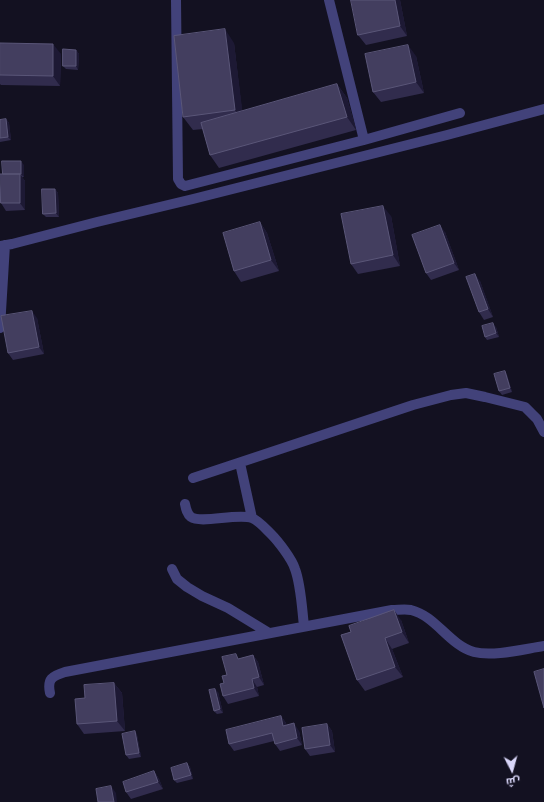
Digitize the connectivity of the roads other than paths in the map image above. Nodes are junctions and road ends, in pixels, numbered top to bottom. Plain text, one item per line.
1 (176, 0) edge
2 (328, 0) edge
3 (544, 109) edge
4 (460, 113) dead end
5 (364, 140) junction
6 (2, 245) edge
7 (0, 328) edge
8 (544, 432) edge
9 (240, 462) junction
10 (194, 478) dead end
11 (185, 504) dead end
12 (252, 518) junction
13 (172, 569) dead end
14 (304, 626) junction
15 (269, 633) junction
16 (544, 646) edge
17 (50, 693) dead end

1 - 5 street
2 - 5 street
3 - 6 street
4 - 5 street
6 - 7 street
8 - 9 street
9 - 10 street
9 - 12 street
11 - 12 street
12 - 14 street
13 - 15 street
14 - 15 street
14 - 16 street
15 - 17 street

